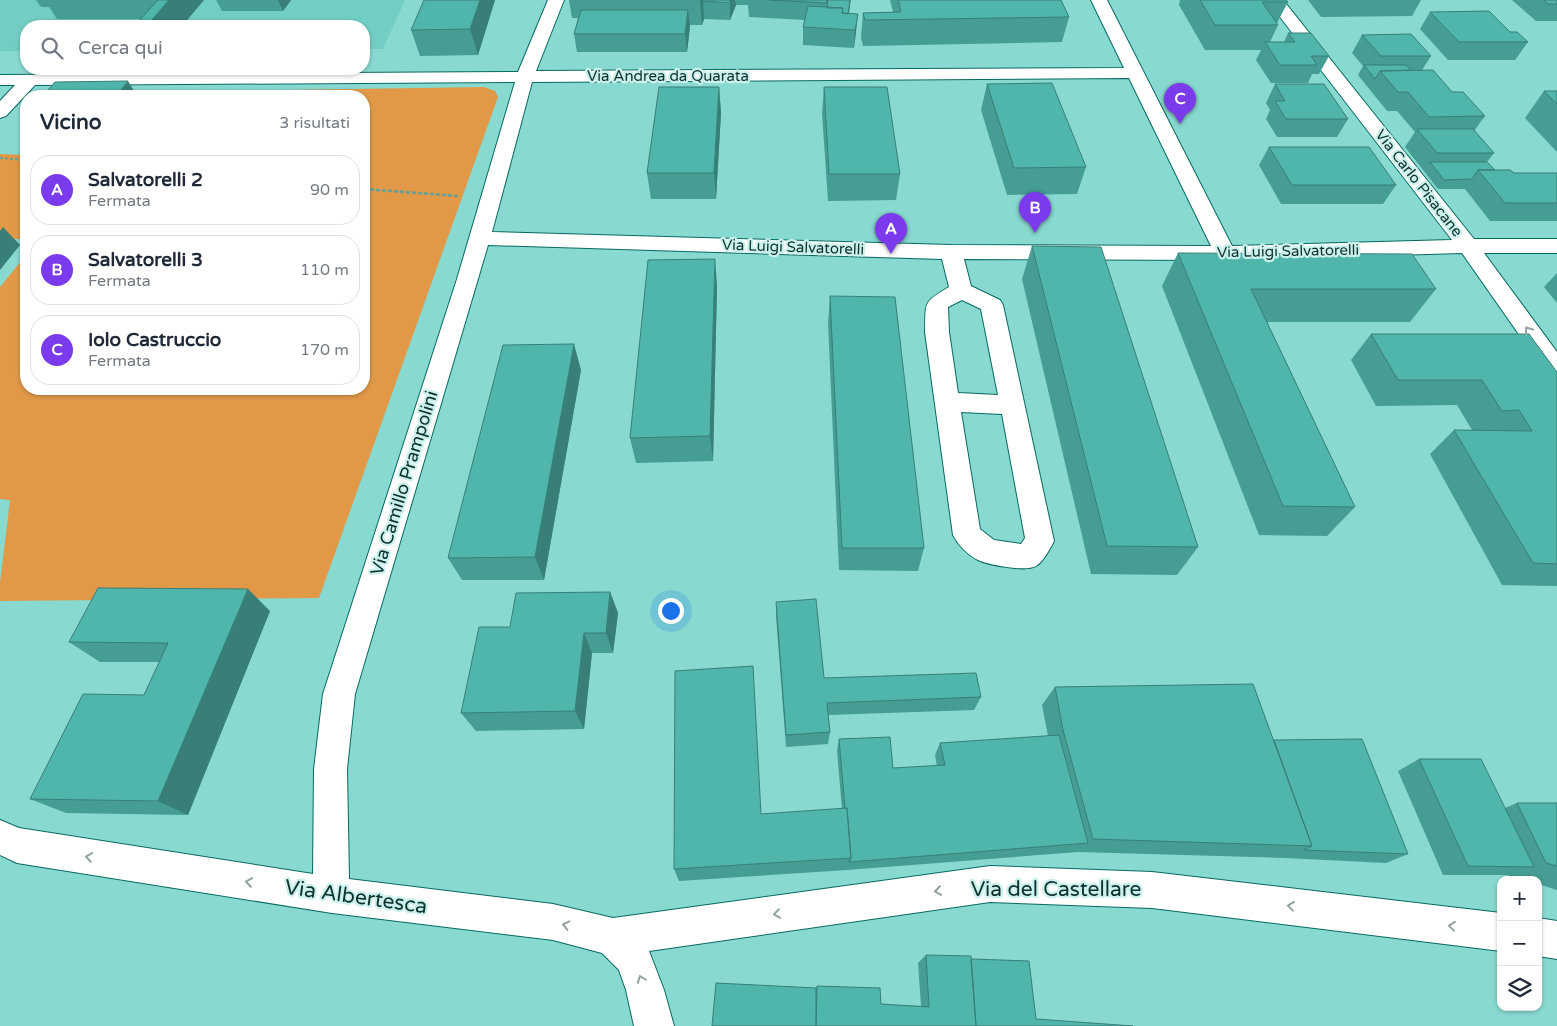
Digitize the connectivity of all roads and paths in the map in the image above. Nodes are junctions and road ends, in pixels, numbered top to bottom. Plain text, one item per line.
1 (556, 0) edge
2 (1099, 0) edge
3 (1275, 0) edge
4 (1134, 73) junction
5 (525, 77) junction
6 (0, 80) edge
7 (30, 80) junction
8 (21, 90) edge
9 (20, 91) edge
10 (0, 112) edge
11 (0, 158) edge
12 (20, 160) edge
13 (370, 190) edge
14 (492, 195) junction
15 (479, 238) junction
16 (1468, 246) junction
17 (1557, 246) edge
18 (951, 252) junction
19 (1224, 253) junction
20 (961, 290) junction
21 (1557, 370) edge
22 (947, 402) junction
23 (1012, 405) junction
24 (0, 837) edge
25 (332, 895) junction
26 (1497, 932) edge
27 (613, 937) junction
28 (1542, 938) edge
29 (1557, 940) edge
30 (654, 1026) edge

1 - 5 street, Via Camillo Prampolini
2 - 4 street
3 - 16 street, Via Carlo Pisacane
4 - 5 street, Via Andrea da Quarata
4 - 19 street
5 - 7 street, Via Andrea da Quarata
5 - 14 street, Via Camillo Prampolini
6 - 7 street, Via Andrea da Quarata
7 - 8 street
9 - 10 street
11 - 12 path
13 - 14 path
14 - 15 street, Via Camillo Prampolini
15 - 18 street, Via Luigi Salvatorelli
15 - 25 street, Via Camillo Prampolini
16 - 17 street, Via Luigi Salvatorelli
16 - 19 street, Via Luigi Salvatorelli
21 -> 16 street, Via Carlo Pisacane
18 - 19 street, Via Luigi Salvatorelli
18 - 20 street
20 - 22 street
20 - 23 street
22 - 23 street
22 - 23 street
25 -> 24 street, Via Albertesca
27 -> 25 street, Via Albertesca
26 -> 27 street, Via del Castellare
30 -> 27 street
28 - 29 street

